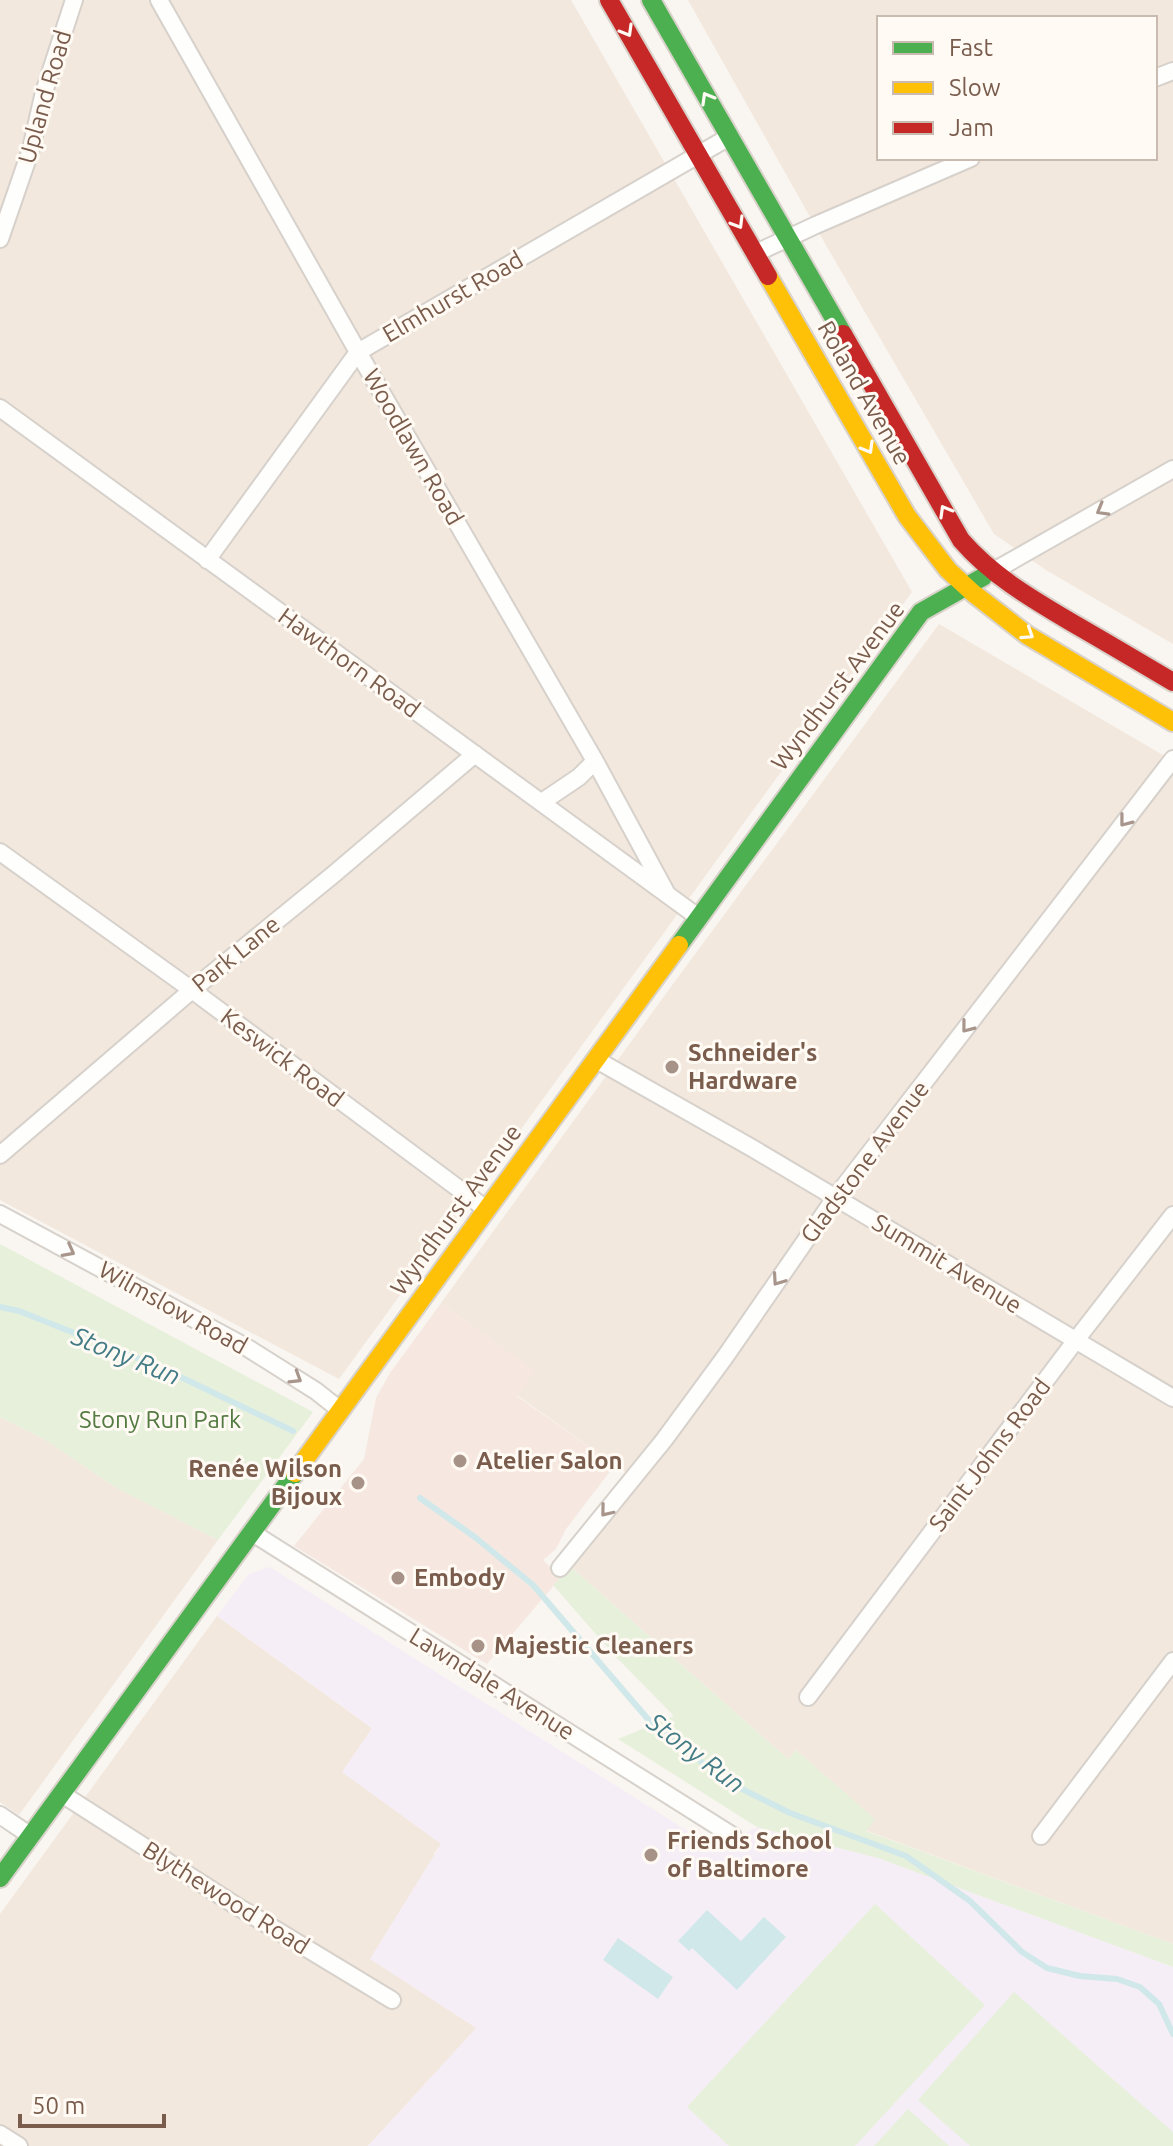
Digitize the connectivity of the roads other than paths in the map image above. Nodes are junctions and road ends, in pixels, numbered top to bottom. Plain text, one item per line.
1 (74, 0) edge
2 (159, 0) edge
3 (609, 0) edge
4 (651, 0) edge
5 (729, 137) junction
6 (698, 155) junction
7 (966, 160) edge
8 (788, 238) junction
9 (0, 239) edge
10 (756, 253) junction
11 (358, 352) junction
12 (0, 408) edge
13 (1173, 469) edge
14 (207, 560) junction
15 (992, 572) junction
16 (966, 586) junction
17 (1173, 682) edge
18 (1173, 722) edge
19 (475, 754) junction
20 (1173, 759) edge
21 (595, 761) junction
22 (542, 802) junction
23 (0, 852) edge
24 (667, 894) junction
25 (698, 917) junction
26 (192, 990) junction
27 (595, 1059) junction
28 (0, 1155) edge
29 (835, 1198) junction
30 (486, 1209) junction
31 (0, 1214) edge
32 (1173, 1215) edge
33 (1076, 1340) junction
34 (1173, 1398) edge
35 (340, 1410) junction
36 (251, 1532) junction
37 (560, 1568) dead end
38 (1173, 1661) edge
39 (808, 1697) dead end
40 (62, 1794) junction
41 (0, 1815) edge
42 (31, 1836) junction
43 (733, 1836) dead end
44 (1041, 1836) dead end
45 (0, 1878) edge
46 (392, 2000) dead end
47 (0, 2134) edge
48 (19, 2146) edge

1 - 9 street, Upland Road
2 - 11 street, Woodlawn Road
3 -> 6 main road, Roland Avenue
5 -> 4 main road, Roland Avenue
5 - 6 street, Elmhurst Road
5 - 8 main road, Roland Avenue
6 -> 10 main road, Roland Avenue
6 - 11 street, Elmhurst Road
7 - 8 street
8 - 10 street
15 -> 8 main road, Roland Avenue
10 -> 16 main road, Roland Avenue
11 - 14 street, Elmhurst Road
11 - 21 street, Woodlawn Road
12 - 14 street, Hawthorn Road
13 -> 15 street
14 - 19 street, Hawthorn Road
15 - 16 main road, Wyndhurst Avenue
15 - 17 main road, Roland Avenue
16 -> 18 main road, Roland Avenue
16 - 25 main road, Wyndhurst Avenue
19 - 22 street, Hawthorn Road
19 - 26 street, Park Lane
20 -> 29 street, Gladstone Avenue
21 - 22 street
21 - 24 street, Woodlawn Road
22 - 24 street, Hawthorn Road
23 - 26 street, Keswick Road
24 - 25 street, Hawthorn Road
25 - 27 main road, Wyndhurst Avenue
26 - 28 street, Park Lane
26 - 30 street, Keswick Road
27 - 29 street, Summit Avenue
27 - 30 main road, Wyndhurst Avenue
29 - 33 street, Summit Avenue
29 -> 37 street, Gladstone Avenue
30 - 35 main road, Wyndhurst Avenue
31 -> 35 street, Wilmslow Road
32 - 33 street, Saint Johns Road
33 - 34 street, Summit Avenue
33 - 39 street, Saint Johns Road
35 - 36 main road, Wyndhurst Avenue
36 - 40 main road, Wyndhurst Avenue
36 - 43 street, Lawndale Avenue
38 - 44 street
40 - 42 main road, Wyndhurst Avenue
40 - 46 street, Blythewood Road
41 - 42 street
42 - 45 main road, Wyndhurst Avenue
47 - 48 street

